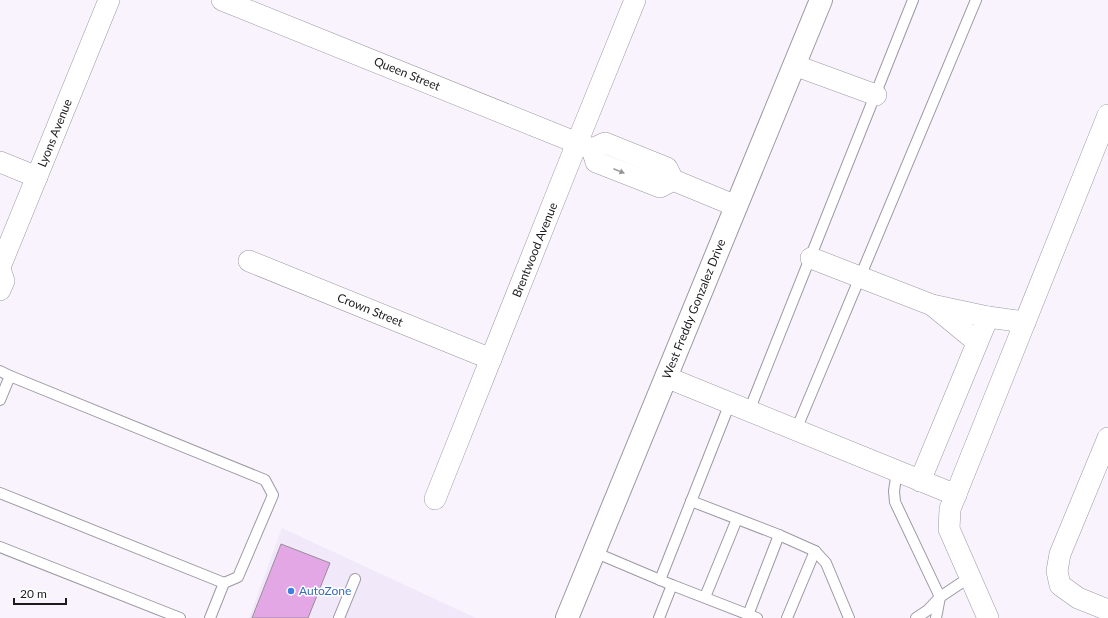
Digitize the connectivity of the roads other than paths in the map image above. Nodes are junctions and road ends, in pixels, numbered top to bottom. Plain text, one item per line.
1 (109, 0) edge
2 (222, 0) edge
3 (635, 0) edge
4 (821, 0) edge
5 (914, 0) edge
6 (976, 0) edge
7 (794, 65) junction
8 (876, 95) junction
9 (1108, 115) edge
10 (585, 146) junction
11 (0, 162) edge
12 (37, 177) junction
13 (736, 206) junction
14 (811, 258) junction
15 (249, 262) dead end
16 (0, 268) edge
17 (860, 276) junction
18 (0, 290) edge
19 (932, 305) junction
20 (988, 316) junction
21 (1025, 322) junction
22 (977, 342) junction
23 (491, 359) junction
24 (0, 371) edge
25 (10, 376) junction
26 (666, 378) junction
27 (0, 400) edge
28 (730, 404) junction
29 (749, 411) junction
30 (796, 430) junction
31 (1108, 438) edge
32 (897, 471) junction
33 (920, 480) junction
34 (0, 493) edge
35 (956, 495) junction
36 (435, 499) dead end
37 (692, 501) junction
38 (737, 519) junction
39 (779, 535) junction
40 (0, 546) edge
41 (594, 552) junction
42 (815, 552) junction
43 (970, 577) junction
44 (355, 579) dead end
45 (660, 580) junction
46 (224, 583) junction
47 (672, 584) junction
48 (940, 596) junction
49 (705, 598) junction
50 (1108, 610) edge
51 (752, 616) edge
52 (180, 618) edge
53 (210, 618) edge
54 (339, 618) edge
55 (567, 618) edge
56 (658, 618) edge
57 (787, 618) edge
58 (849, 618) edge
59 (916, 618) edge
60 (936, 618) edge
61 (988, 618) edge

1 - 12 street, Lyons Avenue
2 - 10 street, Queen Street
3 - 10 street, Brentwood Avenue
4 - 7 main road, West Freddy Gonzalez Drive
5 - 8 lane
6 - 17 lane
7 - 8 street
7 - 13 main road, West Freddy Gonzalez Drive
8 - 14 lane
9 - 21 street
10 - 13 street
10 - 23 street, Brentwood Avenue
11 - 12 street
12 - 16 street, Lyons Avenue
13 - 26 main road, West Freddy Gonzalez Drive
14 - 17 street
14 - 29 lane
15 - 23 street, Crown Street
16 - 18 street, Lyons Avenue
17 - 19 street
17 - 30 lane
19 - 20 street
19 - 22 street
20 - 21 street
20 - 22 street
21 - 35 street
22 - 33 street
23 - 36 street, Brentwood Avenue
24 - 25 lane
25 - 27 lane
25 - 46 lane
26 - 28 street
26 - 41 main road, West Freddy Gonzalez Drive
28 - 29 street
28 - 37 lane
29 - 30 street
30 - 32 street
31 - 50 street
32 - 33 street
32 - 48 lane
33 - 35 street
34 - 46 lane
35 - 43 street
37 - 38 lane
37 - 45 lane
38 - 39 lane
38 - 49 lane
39 - 42 lane
39 - 51 lane
40 - 52 lane
41 - 45 lane
41 - 55 main road, West Freddy Gonzalez Drive
42 - 57 lane
42 - 58 lane
43 - 48 lane
43 - 61 street
44 - 54 lane
45 - 47 lane
46 - 53 lane
47 - 49 lane
47 - 56 lane
48 - 59 lane
48 - 60 lane
49 - 51 lane

